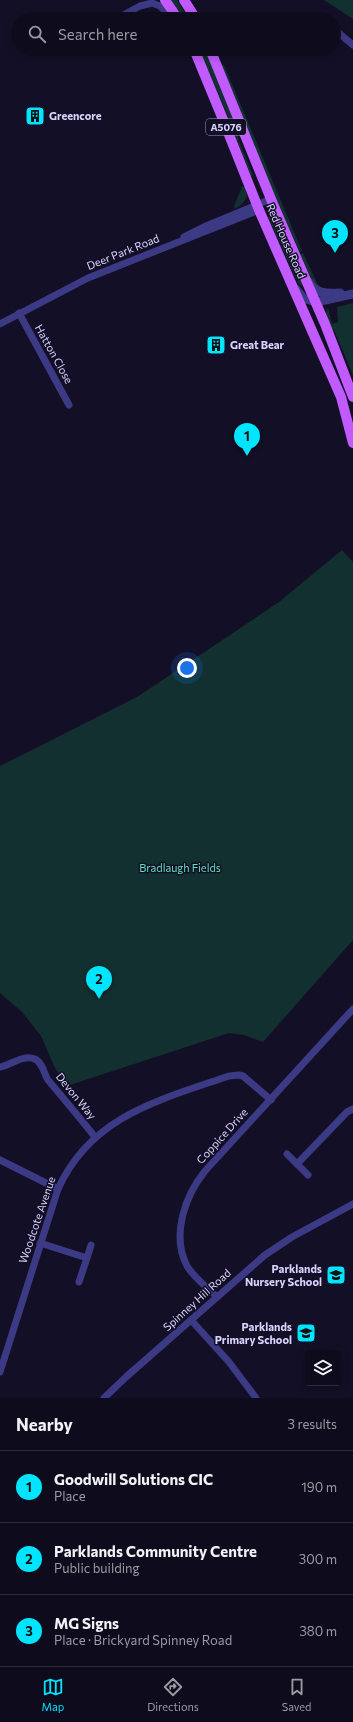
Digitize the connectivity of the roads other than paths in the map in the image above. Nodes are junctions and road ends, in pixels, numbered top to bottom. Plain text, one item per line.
1 (166, 0) edge
2 (184, 0) edge
3 (142, 3) edge
4 (127, 12) edge
5 (166, 12) edge
6 (174, 12) edge
7 (192, 12) edge
8 (341, 35) edge
9 (353, 45) edge
10 (197, 56) edge
11 (213, 56) edge
12 (237, 113) junction
13 (271, 199) junction
14 (259, 206) junction
15 (306, 278) junction
16 (293, 286) junction
17 (330, 293) junction
18 (353, 293) edge
19 (312, 299) junction
20 (18, 313) junction
21 (304, 314) junction
22 (0, 324) edge
23 (352, 393) edge
24 (69, 406) dead end
25 (353, 442) edge
26 (353, 1009) edge
27 (0, 1067) edge
28 (271, 1100) junction
29 (353, 1109) edge
30 (95, 1137) junction
31 (287, 1154) dead end
32 (0, 1160) edge
33 (297, 1164) junction
34 (308, 1175) dead end
35 (58, 1189) junction
36 (353, 1204) edge
37 (40, 1243) junction
38 (91, 1245) dead end
39 (87, 1258) junction
40 (79, 1282) dead end
41 (217, 1297) junction
42 (191, 1320) junction
43 (0, 1372) edge
44 (253, 1397) edge
45 (104, 1398) edge

1 - 6 main road
2 - 7 main road
3 - 4 street
3 - 5 street
8 - 9 street
10 - 14 main road, Red House Road / A5076
11 - 12 main road
12 - 13 main road
12 - 14 main road
13 - 14 street, Deer Park Road
13 - 15 main road
14 - 16 main road, Red House Road / A5076
14 - 20 street, Deer Park Road
15 - 17 street
15 - 19 main road
16 - 19 street
16 - 21 main road, Red House Road / A5076
17 - 18 street
17 - 19 street
18 - 19 street
19 - 21 street
19 - 23 main road
20 - 22 street, Deer Park Road
20 - 24 street, Hatton Close
21 - 25 main road, Red House Road / A5076
26 - 28 street, Coppice Drive
27 - 30 street, Devon Way
28 - 30 street, Woodcote Avenue
28 - 41 street, Coppice Drive
29 - 33 street
30 - 35 street, Woodcote Avenue
31 - 33 street
32 - 35 street
33 - 34 street
35 - 37 street, Woodcote Avenue
36 - 41 street, Spinney Hill Road
37 - 39 street
37 - 43 street, Woodcote Avenue
38 - 39 street
39 - 40 street
41 - 42 street, Spinney Hill Road
42 - 44 street
42 - 45 street, Spinney Hill Road

